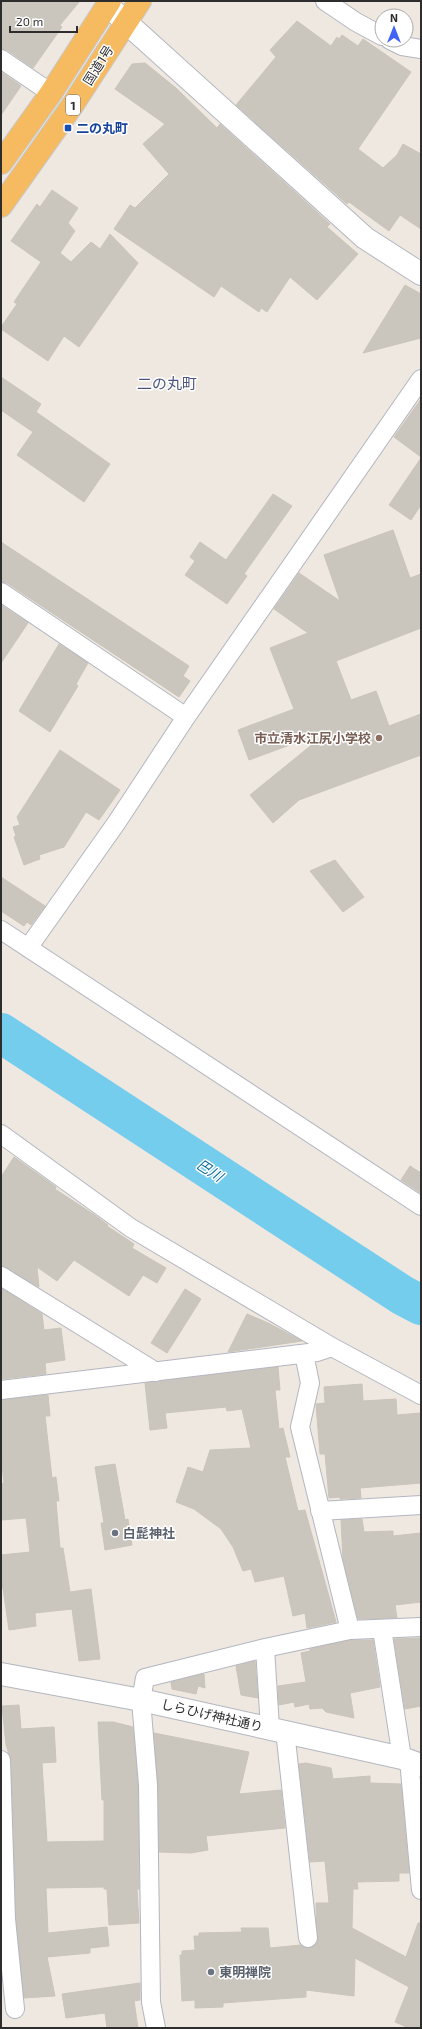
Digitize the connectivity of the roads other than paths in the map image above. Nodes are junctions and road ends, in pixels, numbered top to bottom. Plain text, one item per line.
1 (140, 1) edge
2 (325, 1) edge
3 (107, 2) edge
4 (126, 22) junction
5 (374, 32) edge
6 (1, 59) edge
7 (51, 93) junction
8 (1, 164) edge
9 (1, 206) edge
10 (421, 274) edge
11 (421, 380) edge
12 (1, 592) edge
13 (186, 717) junction
14 (1, 930) edge
15 (28, 948) junction
16 (1, 1134) edge
17 (421, 1206) edge
18 (1, 1276) edge
19 (332, 1348) junction
20 (304, 1354) junction
21 (156, 1372) junction
22 (1, 1390) edge
23 (421, 1395) edge
24 (421, 1505) edge
25 (320, 1511) junction
26 (421, 1627) edge
27 (382, 1629) junction
28 (350, 1630) junction
29 (265, 1648) junction
30 (1, 1674) edge
31 (141, 1700) junction
32 (277, 1730) junction
33 (1, 1760) edge
34 (411, 1761) edge
35 (421, 1890) edge
36 (308, 1938) dead end
37 (15, 2009) dead end
38 (156, 2028) edge

1 - 4 highway, 国道1号 / 1
2 - 5 street
3 - 4 street
3 - 7 highway, 国道1号 / 1
4 - 9 highway, 国道1号 / 1
4 - 10 street
6 - 7 street
7 - 8 highway, 国道1号 / 1
11 - 13 street
12 - 13 street
13 - 15 street
14 - 15 street
15 - 17 street
16 - 19 street
18 - 21 street
19 - 20 street
19 - 23 street
20 - 21 street
20 - 25 street
21 - 22 street
24 - 25 street
25 - 28 street
26 - 27 street
27 - 28 street
27 - 34 street
28 - 29 street
29 - 31 street
29 - 32 street
30 - 31 street, しらひげ神社通り
31 - 32 street, しらひげ神社通り
31 - 38 street
32 - 34 street, しらひげ神社通り
32 - 36 street
33 - 37 street
34 - 35 street

